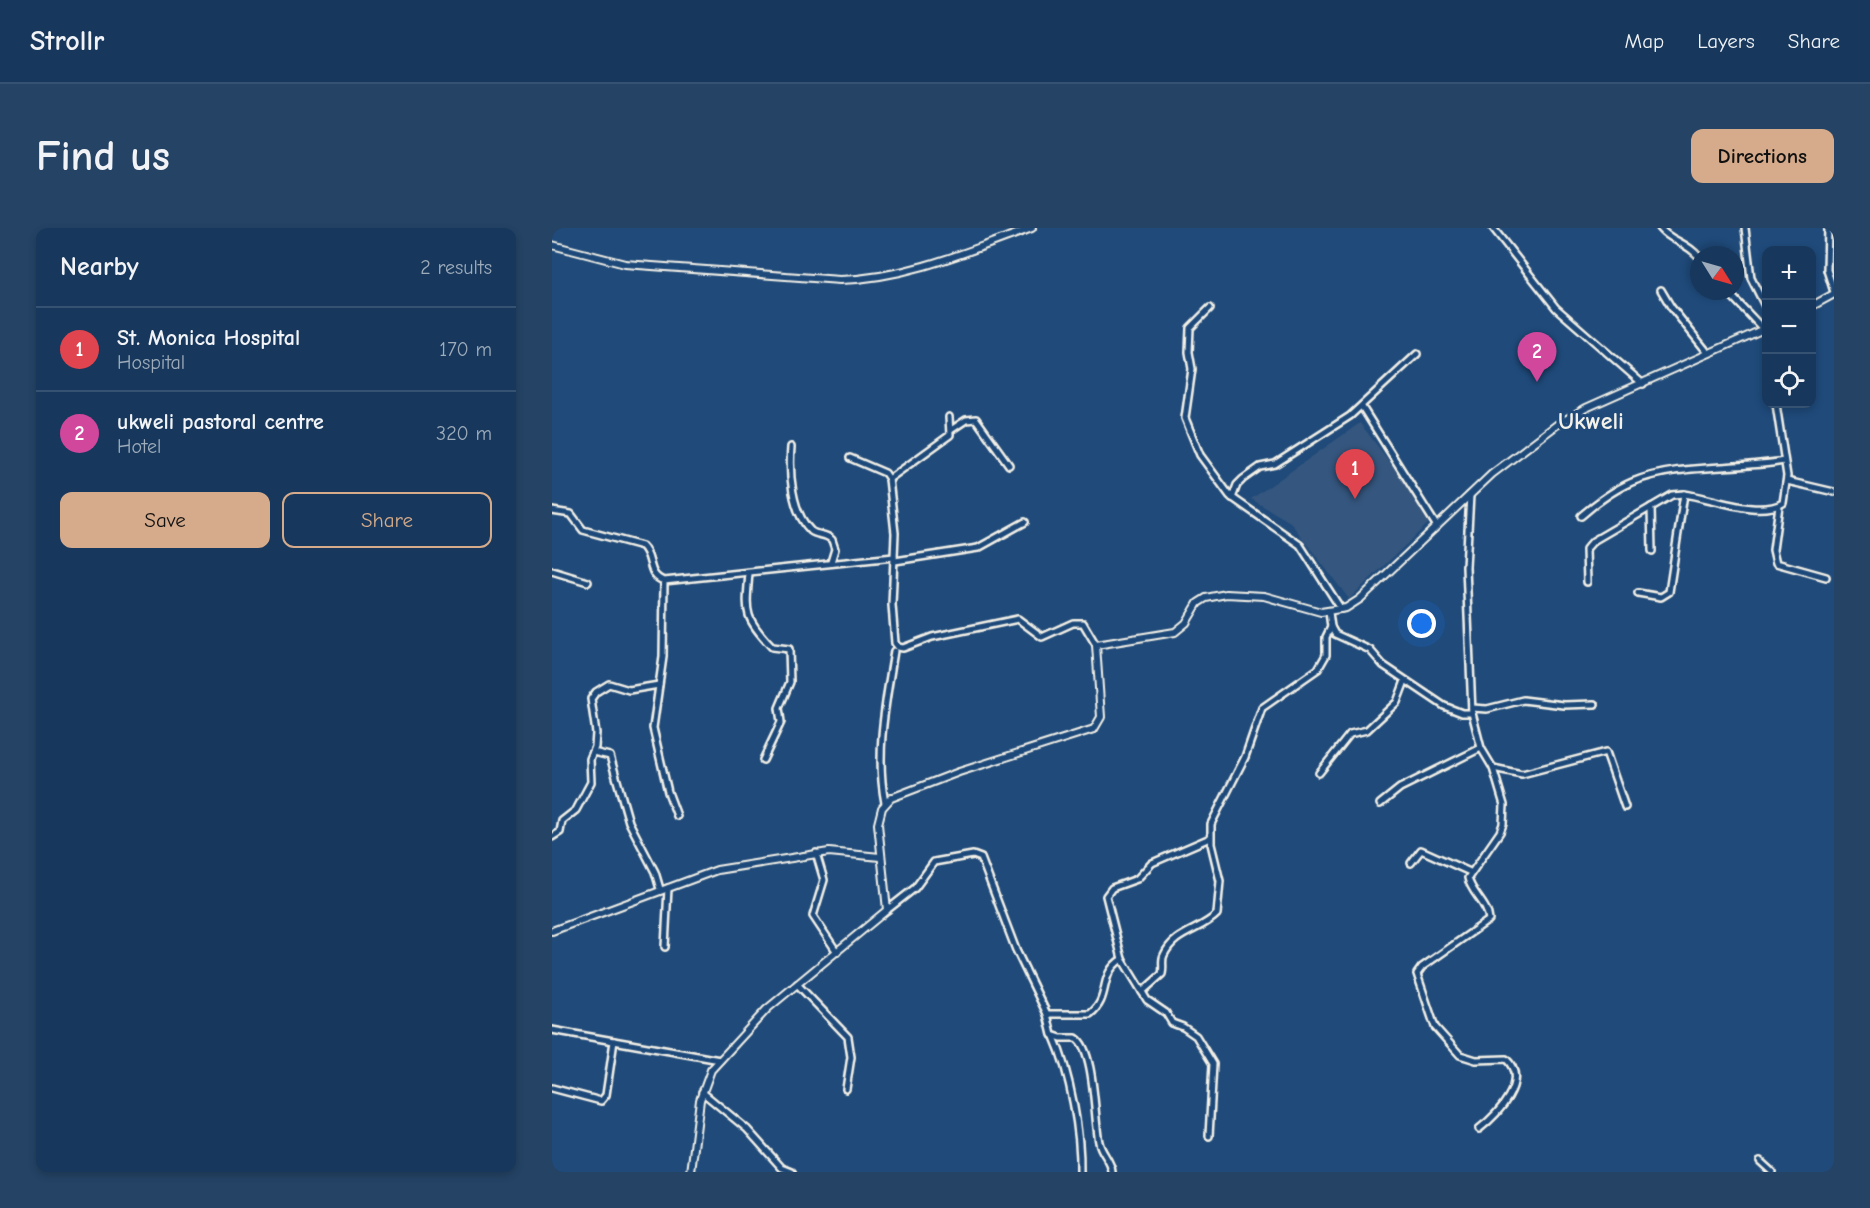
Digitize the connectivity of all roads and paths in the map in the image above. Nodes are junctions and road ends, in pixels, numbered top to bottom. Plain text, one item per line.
1 (1032, 228) edge
2 (1493, 228) edge
3 (1660, 228) edge
4 (1745, 228) edge
5 (1828, 228) edge
6 (552, 245) edge
7 (1690, 247) edge
8 (1661, 290) dead end
9 (1834, 293) edge
10 (1735, 300) edge
11 (1763, 300) edge
12 (1816, 304) edge
13 (1210, 308) dead end
14 (1762, 326) edge
15 (1762, 330) edge
16 (1708, 353) junction
17 (1417, 354) dead end
18 (1643, 384) junction
19 (1362, 407) junction
20 (1777, 408) edge
21 (948, 417) dead end
22 (951, 430) junction
23 (791, 447) dead end
24 (850, 458) dead end
25 (1784, 461) junction
26 (1009, 465) dead end
27 (889, 479) junction
28 (1787, 481) junction
29 (1834, 492) edge
30 (1470, 494) junction
31 (1684, 494) junction
32 (1232, 498) junction
33 (1779, 506) junction
34 (1651, 507) junction
35 (552, 511) edge
36 (1581, 516) dead end
37 (1025, 522) dead end
38 (1436, 525) junction
39 (1652, 551) dead end
40 (895, 559) junction
41 (831, 562) junction
42 (552, 571) edge
43 (749, 573) junction
44 (1826, 577) dead end
45 (664, 581) junction
46 (588, 582) dead end
47 (1587, 582) dead end
48 (1638, 593) dead end
49 (1341, 609) junction
50 (1329, 612) junction
51 (1331, 627) junction
52 (1096, 645) junction
53 (894, 651) dead end
54 (1405, 681) junction
55 (659, 685) junction
56 (1595, 704) dead end
57 (1472, 710) junction
58 (1481, 748) junction
59 (593, 752) junction
60 (763, 760) dead end
61 (1492, 768) junction
62 (1319, 773) dead end
63 (885, 803) junction
64 (1380, 804) dead end
65 (1625, 807) dead end
66 (677, 816) dead end
67 (552, 837) edge
68 (1210, 838) junction
69 (816, 853) junction
70 (880, 857) junction
71 (1412, 863) dead end
72 (1470, 872) junction
73 (668, 888) junction
74 (660, 889) junction
75 (887, 910) junction
76 (552, 931) edge
77 (665, 947) dead end
78 (837, 952) junction
79 (1122, 959) junction
80 (798, 984) junction
81 (1142, 992) junction
82 (1047, 1014) junction
83 (552, 1030) edge
84 (1054, 1037) junction
85 (614, 1041) junction
86 (720, 1060) junction
87 (552, 1088) edge
88 (846, 1089) dead end
89 (702, 1092) junction
90 (1479, 1129) dead end
91 (1209, 1136) dead end
92 (1760, 1161) dead end
93 (691, 1172) edge
94 (792, 1172) edge
95 (1080, 1172) edge
96 (1112, 1172) edge
97 (1772, 1172) edge

1 - 6 street
2 - 18 street
3 - 7 street
4 - 11 street
5 - 9 street
8 - 16 street
9 - 12 street
10 - 14 street
13 - 32 street
15 - 16 street
16 - 18 street
17 - 19 street
18 - 30 street
19 - 32 street
19 - 38 street
20 - 25 street
21 - 22 street
22 - 26 street
22 - 27 street
23 - 41 street
24 - 27 street
25 - 28 street
25 - 36 street
27 - 40 street
28 - 29 street
28 - 33 street
30 - 38 street
30 - 57 street
31 - 33 street
31 - 34 street
31 - 48 street
32 - 49 street
33 - 44 street
34 - 39 street
34 - 47 street
35 - 45 street
37 - 40 street
38 - 49 street
40 - 41 street
40 - 52 street
41 - 43 street
42 - 46 street
43 - 45 street
43 - 60 street
45 - 55 street
49 - 50 street
50 - 51 street
50 - 52 street
51 - 54 street
51 - 68 street
52 - 63 street
53 - 63 street
54 - 57 street
54 - 62 street
55 - 59 street
55 - 66 street
56 - 57 street
57 - 58 street
58 - 61 street
58 - 64 street
59 - 67 street
59 - 74 street
61 - 65 street
61 - 72 street
63 - 70 street
68 - 79 street
68 - 81 street
69 - 70 street
69 - 73 street
69 - 78 street
70 - 75 street
71 - 72 street
72 - 90 street
73 - 74 street
73 - 77 street
74 - 76 street
75 - 78 street
75 - 82 street
78 - 80 street
79 - 81 street
79 - 82 street
80 - 86 street
80 - 88 street
81 - 91 street
82 - 84 street
83 - 85 street
84 - 95 street
84 - 96 street
85 - 86 street
85 - 87 street
86 - 89 street
89 - 93 street
89 - 94 street
92 - 97 street

